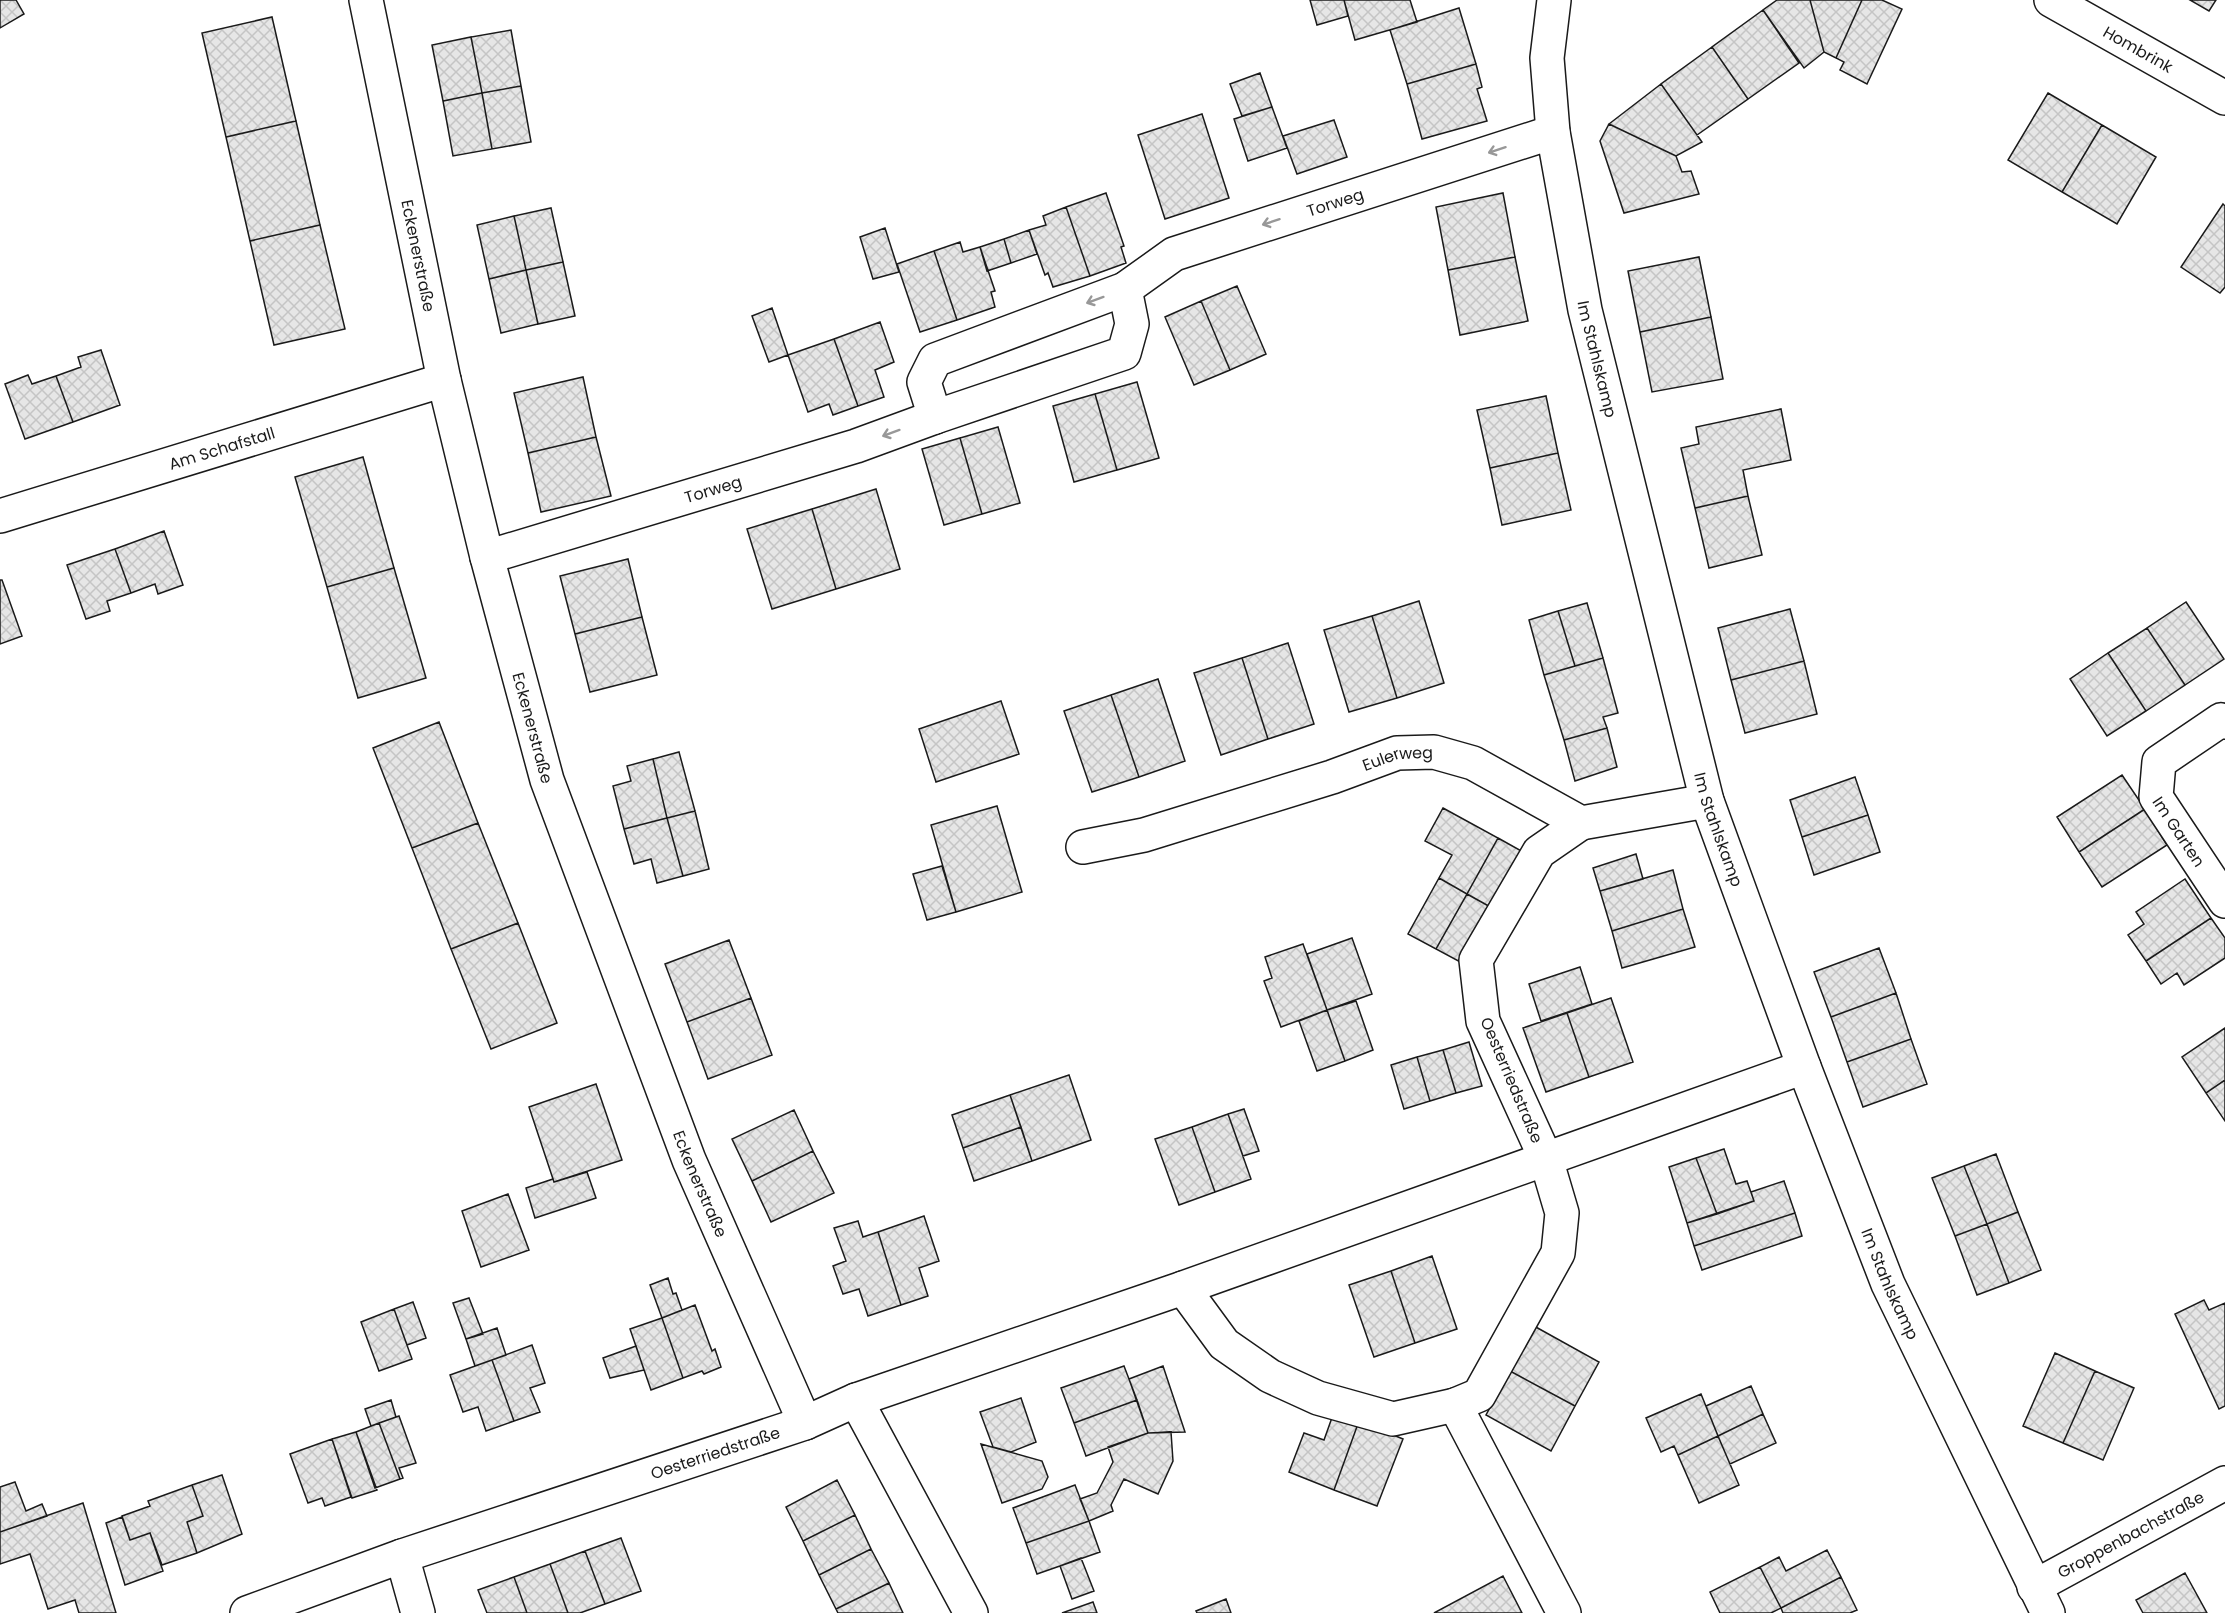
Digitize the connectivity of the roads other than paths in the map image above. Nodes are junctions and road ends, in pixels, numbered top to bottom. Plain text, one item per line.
1 (366, 0) edge
2 (1554, 0) edge
3 (2051, 0) edge
4 (2225, 98) edge
5 (1553, 132) junction
6 (1125, 289) junction
7 (444, 380) junction
8 (935, 417) junction
9 (0, 516) edge
10 (488, 557) junction
11 (2225, 722) edge
12 (1707, 801) junction
13 (1581, 823) junction
14 (1083, 847) dead end
15 (2225, 901) edge
16 (1804, 1067) junction
17 (1546, 1159) junction
18 (1183, 1288) junction
19 (856, 1400) junction
20 (1455, 1405) junction
21 (805, 1423) junction
22 (2225, 1483) edge
23 (402, 1556) junction
24 (2041, 1600) edge
25 (248, 1613) edge
26 (418, 1613) edge
27 (971, 1613) edge
28 (1564, 1613) edge

1 - 7 street, Eckenerstraße
2 - 5 street, Im Stahlskamp
3 - 4 street, Hombrink
5 -> 6 street, Torweg
5 - 12 street, Im Stahlskamp
6 -> 8 street, Torweg
6 - 8 street, Torweg
7 - 9 street, Am Schafstall
7 - 10 street, Eckenerstraße
8 -> 10 street, Torweg
10 - 21 street, Eckenerstraße
11 - 15 street, Im Garten
12 - 13 street
12 - 16 street, Im Stahlskamp
13 - 14 street, Eulerweg
13 - 17 street, Oesterriedstraße
16 - 17 street, Oesterriedstraße
16 - 24 street, Im Stahlskamp
17 - 18 street, Oesterriedstraße
17 - 20 street, Oesterriedstraße
18 - 19 street, Oesterriedstraße
18 - 20 street, Oesterriedstraße
19 - 21 street, Oesterriedstraße
19 - 27 street
20 - 28 street
21 - 23 street, Oesterriedstraße
22 - 24 street, Groppenbachstraße
23 - 25 street, Oesterriedstraße
23 - 26 street

